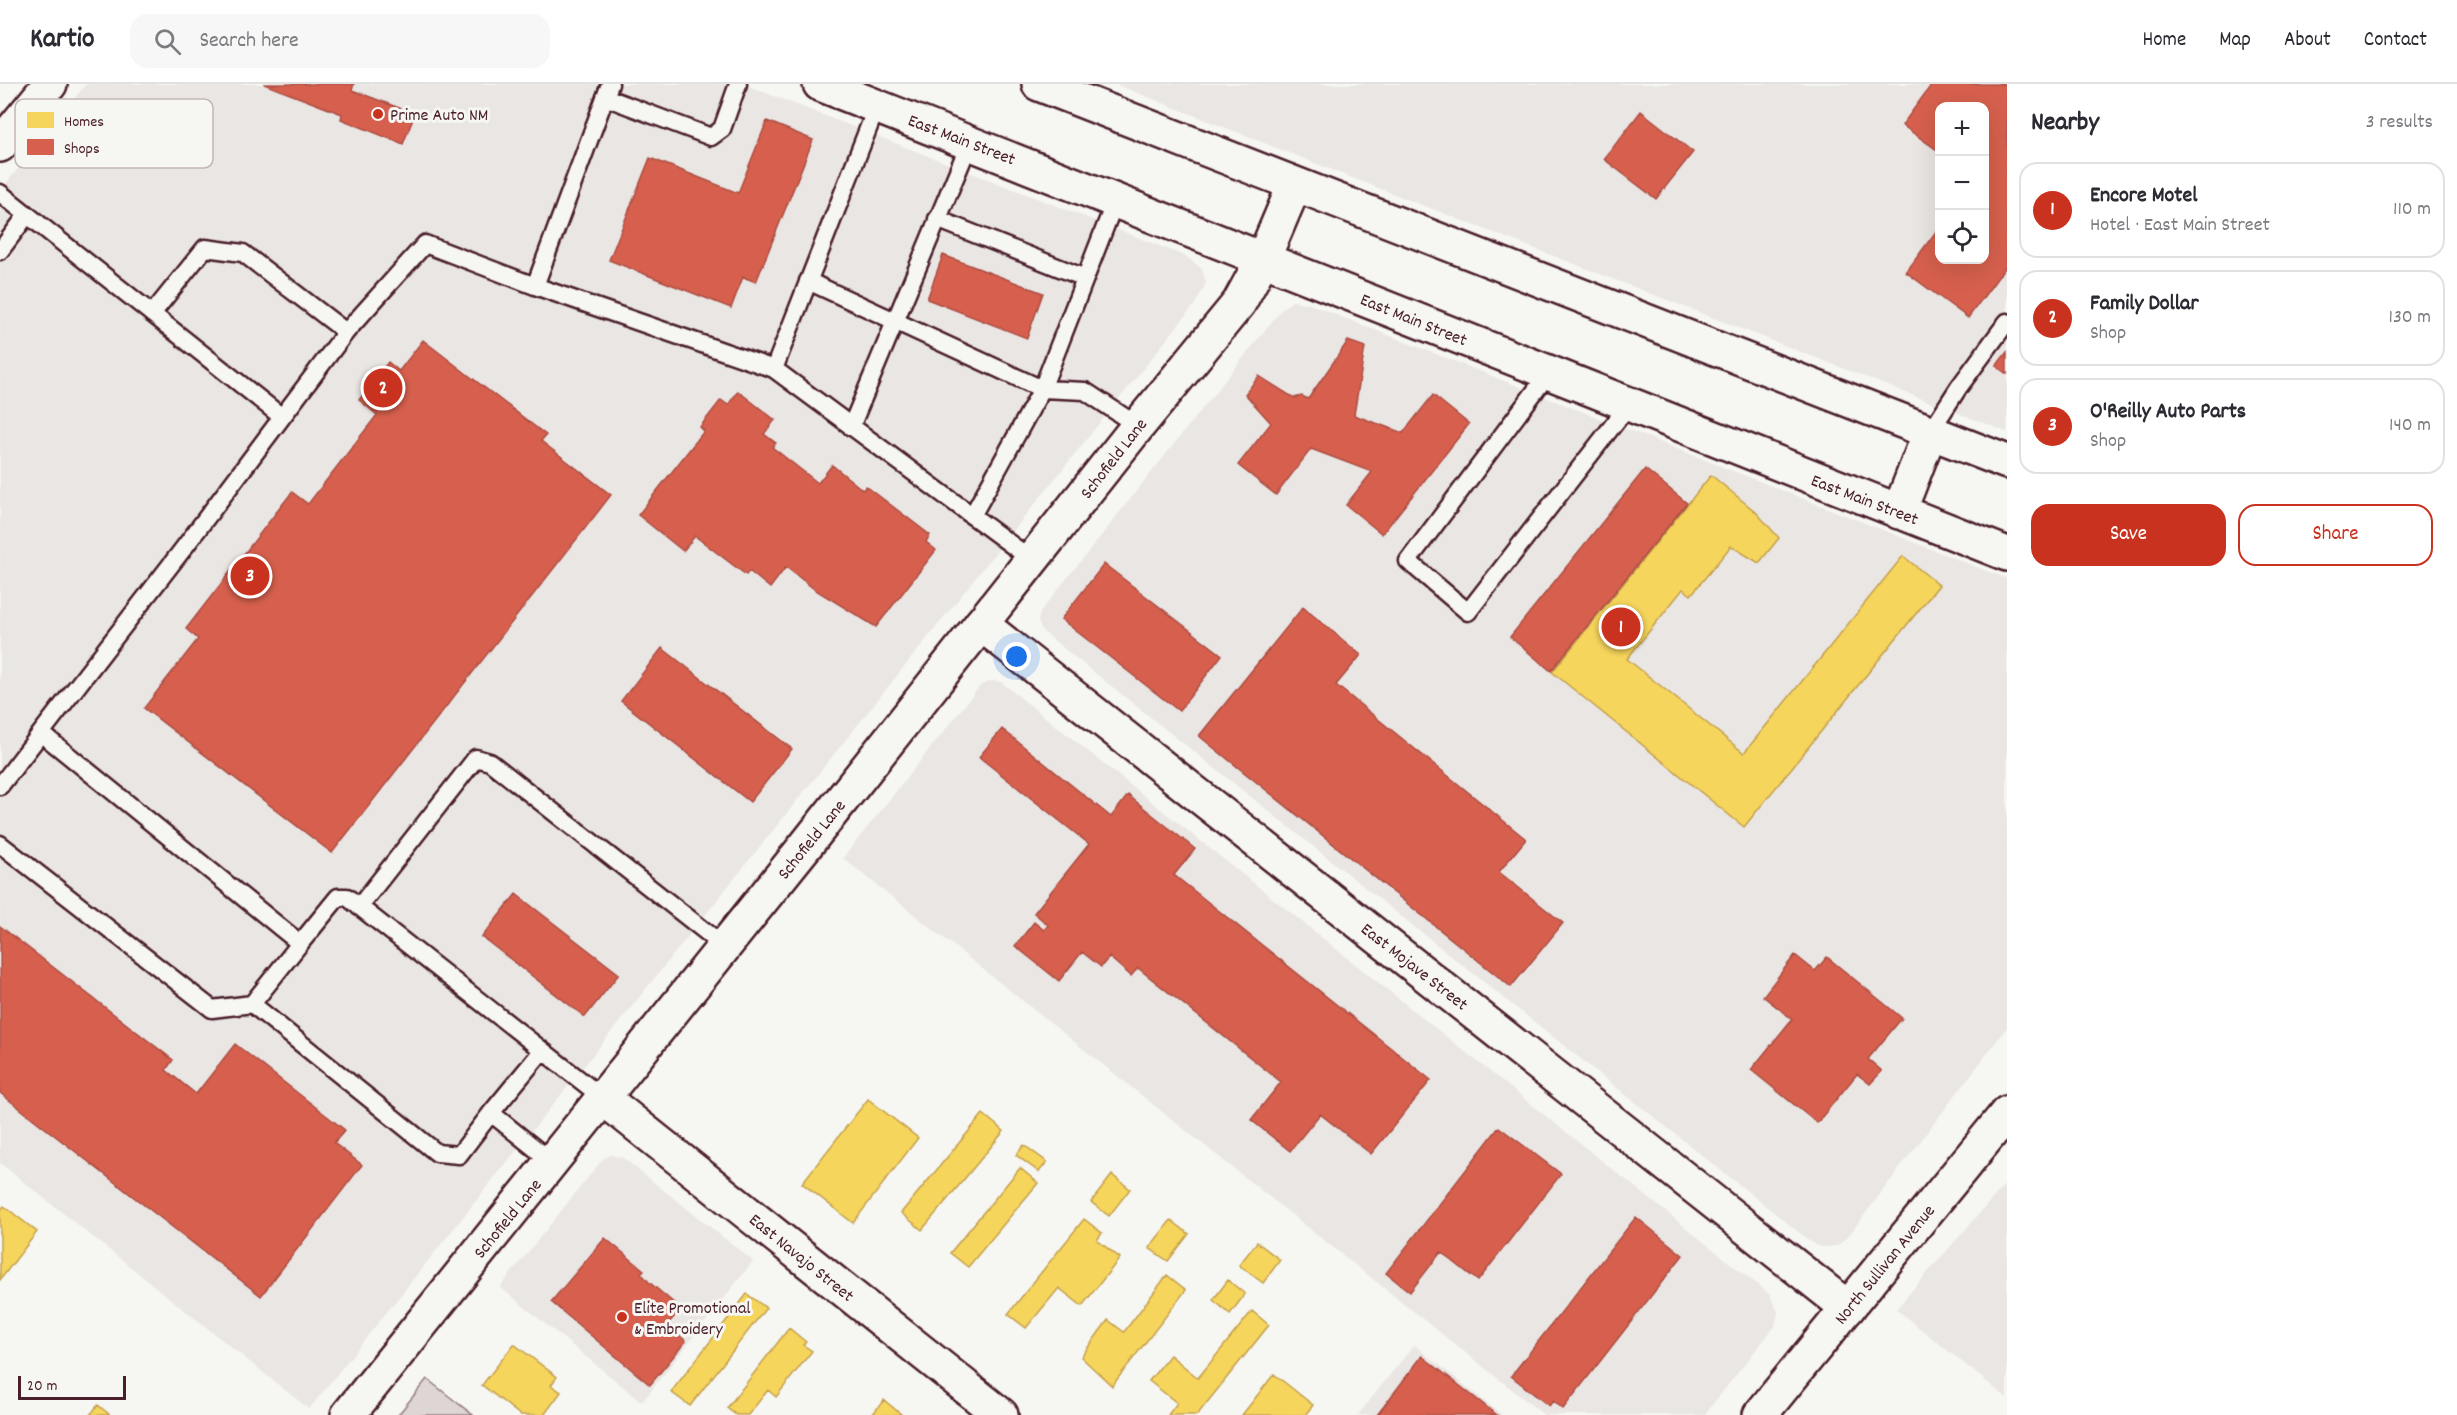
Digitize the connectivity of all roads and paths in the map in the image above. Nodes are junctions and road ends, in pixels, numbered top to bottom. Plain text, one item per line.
1 (50, 84) edge
2 (738, 84) edge
3 (820, 84) edge
4 (1039, 84) edge
5 (607, 91) edge
6 (38, 99) edge
7 (877, 106) junction
8 (15, 127) edge
9 (969, 142) junction
10 (0, 145) edge
11 (1294, 184) junction
12 (0, 193) edge
13 (1116, 199) junction
14 (27, 215) junction
15 (937, 219) junction
16 (0, 251) edge
17 (1264, 257) junction
18 (1085, 278) junction
19 (808, 281) junction
20 (535, 286) junction
21 (152, 314) junction
22 (895, 321) junction
23 (2007, 322) edge
24 (346, 332) junction
25 (774, 369) junction
26 (1548, 374) junction
27 (1042, 389) junction
28 (1628, 406) junction
29 (282, 417) junction
30 (1138, 426) junction
31 (851, 427) junction
32 (1930, 432) junction
33 (2007, 462) edge
34 (1899, 512) junction
35 (972, 516) junction
36 (2007, 554) edge
37 (1032, 560) junction
38 (981, 624) junction
39 (41, 733) junction
40 (0, 786) edge
41 (0, 844) edge
42 (359, 907) junction
43 (298, 946) junction
44 (724, 946) junction
45 (252, 1004) junction
46 (542, 1051) junction
47 (603, 1098) junction
48 (491, 1113) junction
49 (2007, 1113) edge
50 (552, 1162) junction
51 (1848, 1308) junction
52 (348, 1415) edge
53 (1001, 1415) edge
54 (1760, 1415) edge

1 - 6 street
2 - 5 lane
3 - 7 street, East Main Street
4 - 11 street
5 - 20 lane
7 - 9 street, East Main Street
7 - 19 lane
8 - 10 street
9 - 13 street, East Main Street
9 - 15 lane
11 - 17 street, Schofield Lane
11 - 32 street
12 - 14 lane
13 - 17 street, East Main Street
13 - 18 lane
14 - 16 lane
14 - 21 lane
15 - 18 lane
15 - 22 lane
17 - 26 street, East Main Street
17 - 30 street, Schofield Lane
18 - 27 lane
19 - 22 lane
19 - 25 lane
20 - 24 lane
20 - 25 lane
21 - 24 lane
21 - 29 lane
22 - 27 lane
22 - 31 lane
23 - 32 lane
24 - 29 lane
25 - 31 lane
26 - 28 street, East Main Street
26 - 28 lane
27 - 30 lane
27 - 35 lane
28 - 34 street, East Main Street
29 - 39 lane
30 - 37 street, Schofield Lane
31 - 35 lane
32 - 33 street
32 - 34 street
34 - 36 street, East Main Street
35 - 37 lane
37 - 38 street, Schofield Lane
38 - 44 street, Schofield Lane
38 - 51 street, East Mojave Street
39 - 40 lane
39 - 43 lane
41 - 45 lane
42 - 43 lane
42 - 44 lane
42 - 46 lane
43 - 45 lane
44 - 47 street, Schofield Lane
45 - 48 lane
46 - 47 lane
46 - 48 lane
47 - 50 street, Schofield Lane
47 - 53 street, East Navajo Street
48 - 50 lane
49 - 51 street, North Sullivan Avenue
50 - 52 street, Schofield Lane
51 - 54 street, North Sullivan Avenue

